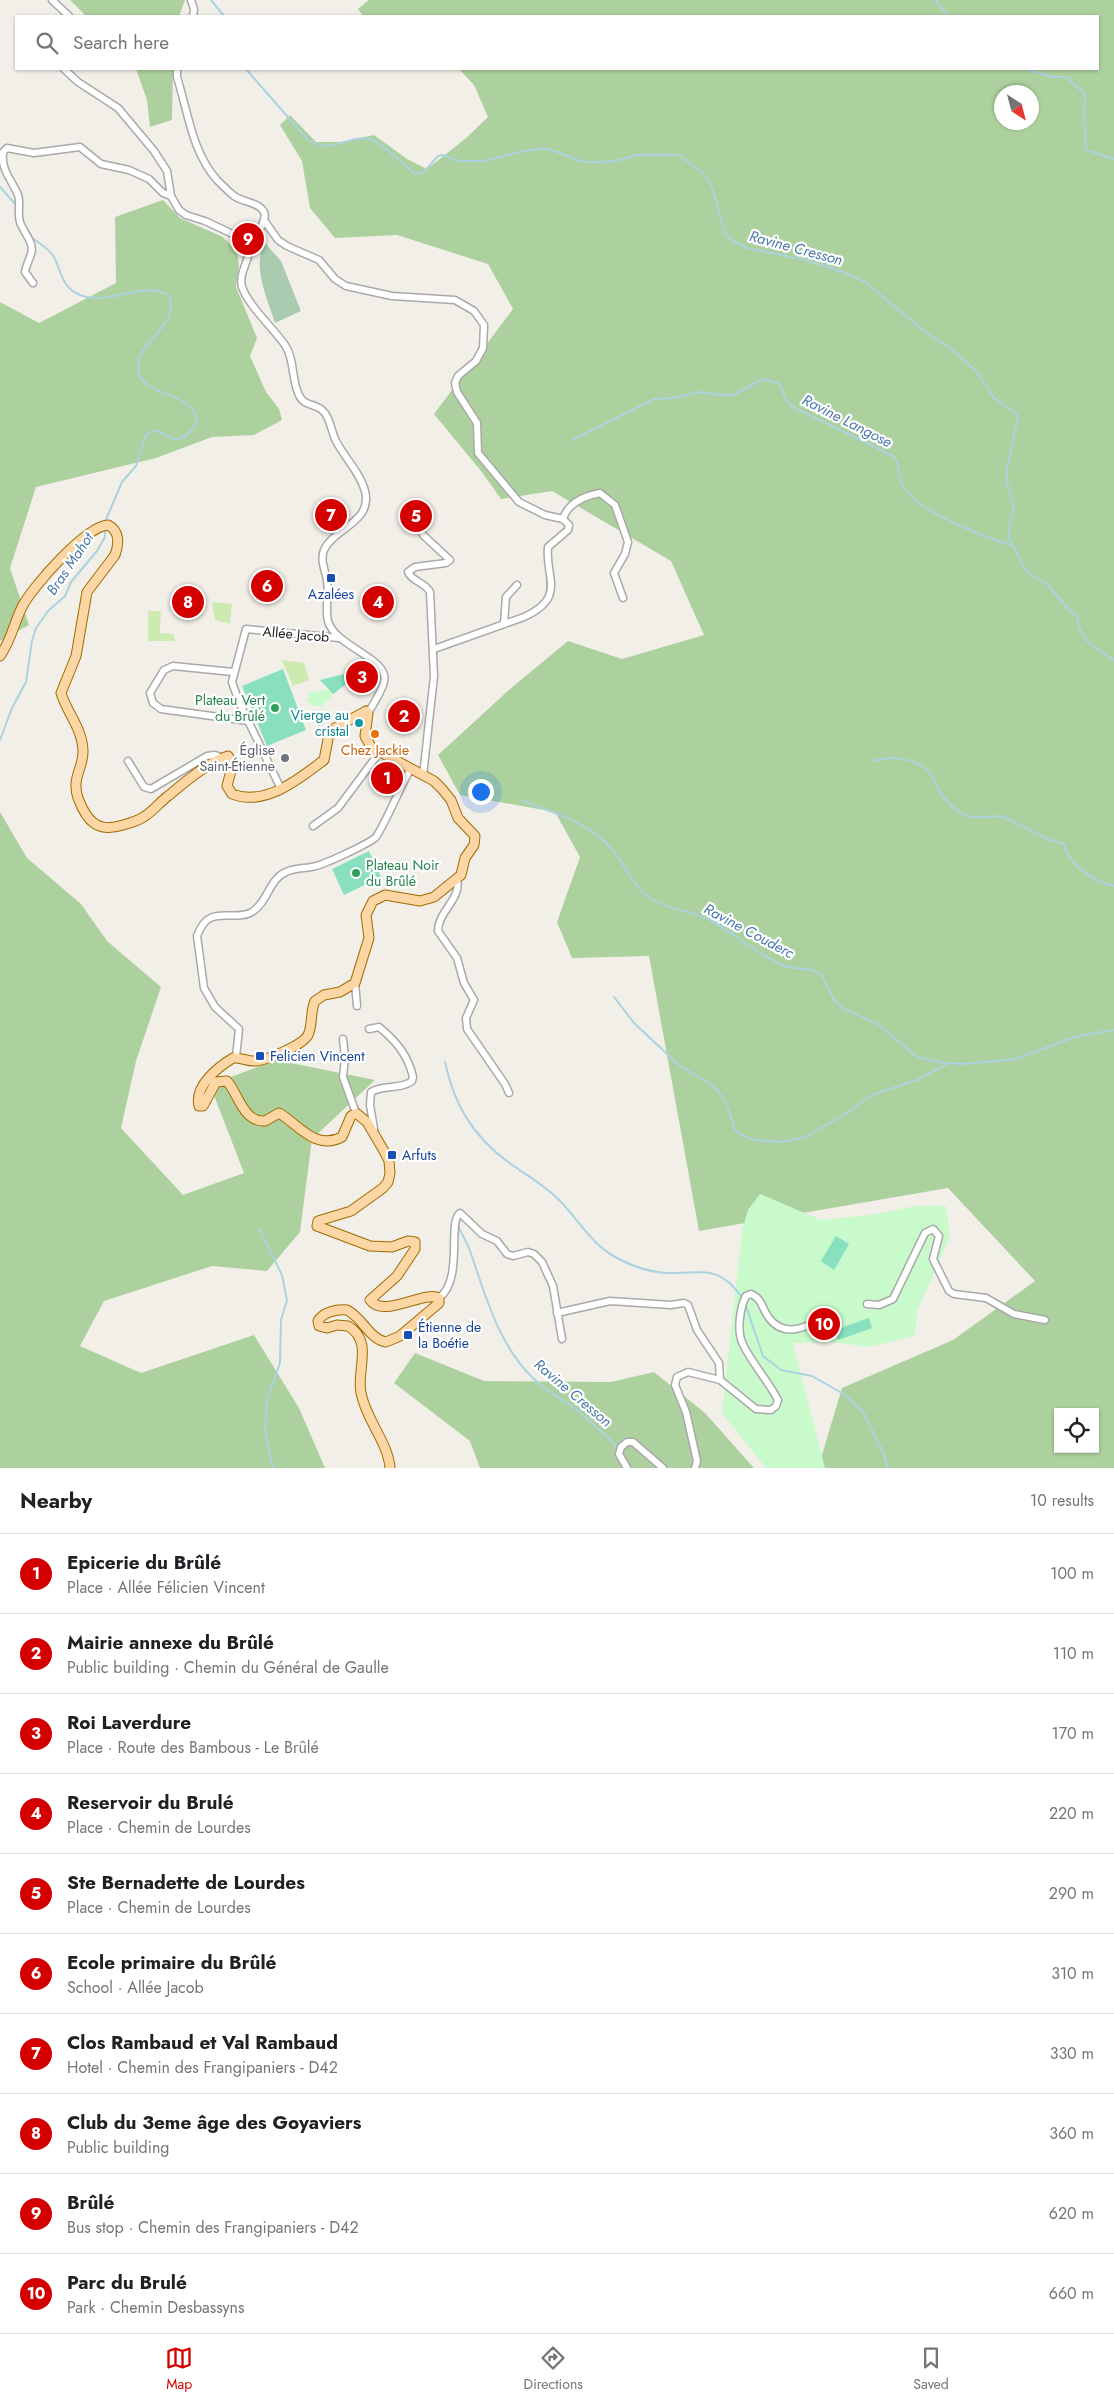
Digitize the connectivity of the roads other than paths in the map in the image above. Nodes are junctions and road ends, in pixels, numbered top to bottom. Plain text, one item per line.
1 (52, 0) edge
2 (191, 0) edge
3 (69, 15) edge
4 (193, 15) edge
5 (65, 70) edge
6 (178, 70) edge
7 (171, 196) junction
8 (264, 220) junction
9 (249, 246) junction
10 (33, 282) dead end
11 (415, 517) dead end
12 (563, 519) junction
13 (517, 585) dead end
14 (623, 598) dead end
15 (504, 623) junction
16 (339, 638) junction
17 (434, 649) junction
18 (0, 656) edge
19 (233, 672) junction
20 (368, 713) junction
21 (248, 721) junction
22 (379, 753) junction
23 (223, 758) junction
24 (128, 761) dead end
25 (410, 770) junction
26 (423, 776) junction
27 (281, 789) junction
28 (313, 826) dead end
29 (457, 879) junction
30 (355, 983) junction
31 (357, 1006) dead end
32 (369, 1029) dead end
33 (342, 1039) dead end
34 (236, 1057) junction
35 (509, 1093) dead end
36 (356, 1112) junction
37 (377, 1139) junction
38 (439, 1298) junction
39 (868, 1304) dead end
40 (557, 1313) junction
41 (821, 1318) dead end
42 (1045, 1320) dead end
43 (562, 1339) dead end
44 (720, 1380) junction
45 (390, 1468) edge
46 (627, 1468) edge
47 (663, 1468) edge
48 (695, 1468) edge

1 - 3 street
2 - 4 street
5 - 7 street
6 - 8 street
7 - 9 street
7 - 10 street
8 - 9 street
8 - 12 street
9 - 16 street
11 - 17 street
12 - 14 street
12 - 15 street
13 - 15 street
15 - 17 street
16 - 19 street, Allée Jacob
16 - 20 street
17 - 26 street
18 - 23 main road
19 - 21 street, Allée Jacob
19 - 21 street
20 - 22 main road
20 - 27 main road
21 - 27 street, Allée Jacob
22 - 25 main road
22 - 28 street
23 - 24 street
23 - 27 main road
25 - 26 main road
25 - 34 street
26 - 29 main road
29 - 30 main road
29 - 35 street
30 - 31 street
30 - 34 main road
32 - 37 street
33 - 36 street
34 - 36 main road
36 - 37 main road
37 - 38 main road
38 - 40 street
38 - 45 main road
39 - 42 street
40 - 43 street
40 - 44 street
41 - 44 street
44 - 48 street
46 - 47 street

